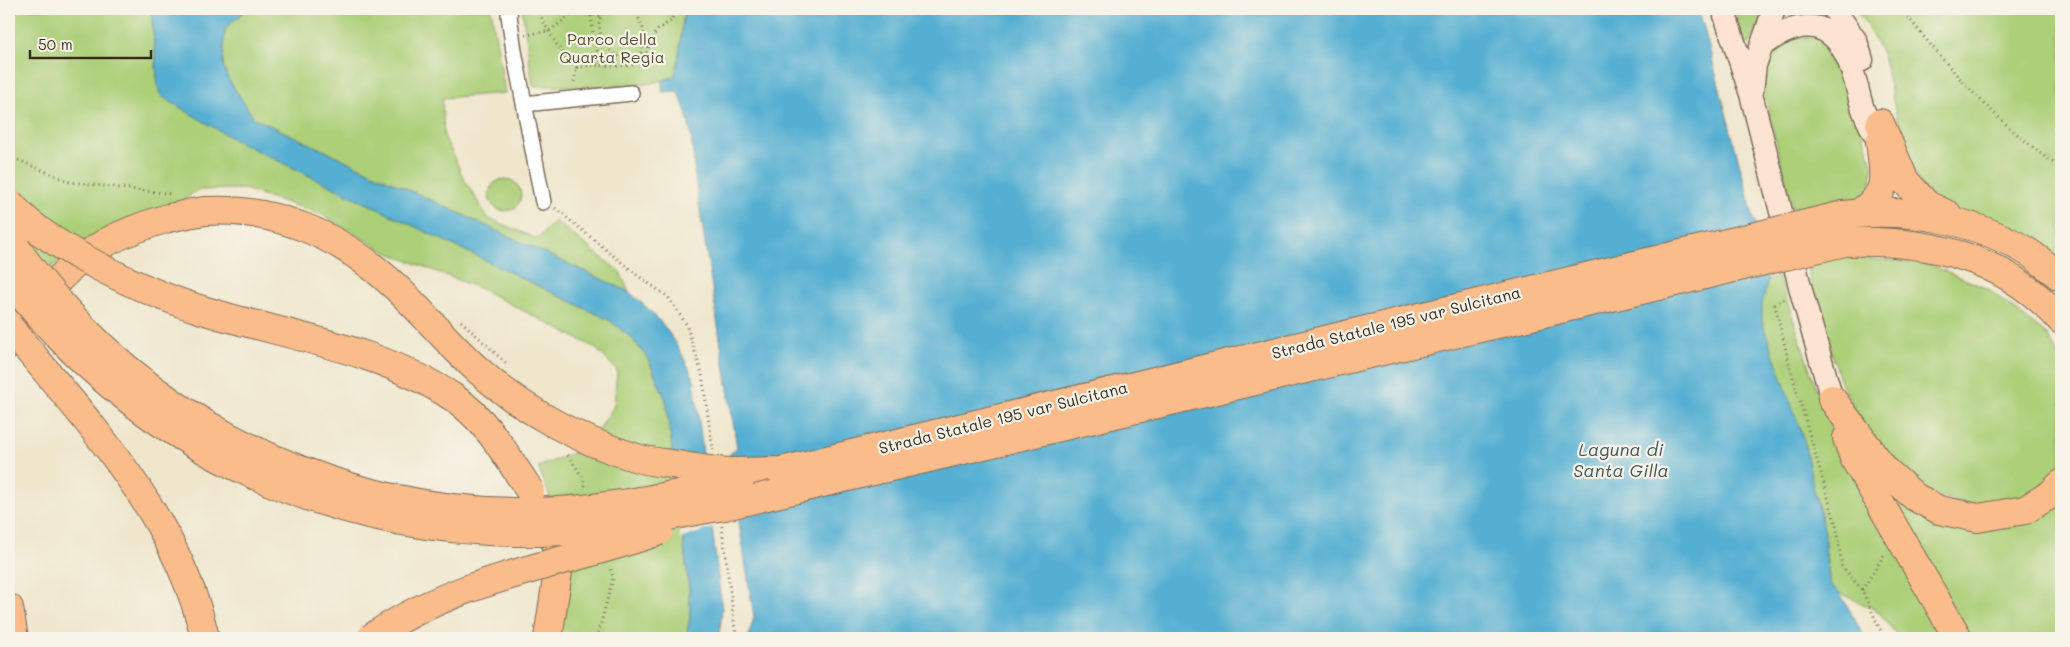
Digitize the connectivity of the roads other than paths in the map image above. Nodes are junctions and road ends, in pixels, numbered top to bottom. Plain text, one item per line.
1 (510, 9) edge
2 (1724, 9) edge
3 (1774, 9) edge
4 (1821, 9) edge
5 (1839, 16) edge
6 (1763, 45) junction
7 (631, 93) dead end
8 (1751, 94) junction
9 (524, 104) junction
10 (1880, 133) junction
11 (9, 202) edge
12 (543, 202) road end
13 (1851, 214) junction
14 (1990, 233) junction
15 (9, 236) edge
16 (2061, 277) edge
17 (9, 279) edge
18 (2061, 320) edge
19 (9, 327) edge
20 (9, 345) edge
21 (1832, 399) junction
22 (781, 471) junction
23 (2061, 484) edge
24 (723, 514) junction
25 (9, 608) edge
26 (14, 638) edge
27 (205, 638) edge
28 (371, 638) edge
29 (548, 638) edge
30 (1958, 638) edge

1 - 9 street
2 - 8 street
3 - 6 street
4 - 5 street
5 - 10 street
6 - 8 street
6 - 10 street
7 - 9 street
8 - 21 street
9 - 12 street
10 - 13 highway
10 - 14 highway
11 - 29 highway, bridge
13 - 14 highway, Strada Statale 195 var Sulcitana
13 - 22 highway, Strada Statale 195 var Sulcitana, bridge
14 - 16 highway, Strada Statale 195 var Sulcitana
15 - 22 highway, Strada Statale 195 var Sulcitana, bridge
17 - 24 highway, Strada Statale 195 var Sulcitana, bridge
18 - 24 highway, Strada Statale 195 var Sulcitana, bridge
19 - 27 highway, bridge
20 - 22 highway, bridge
21 - 23 highway
21 - 30 highway
24 - 28 highway, bridge
25 - 26 highway

